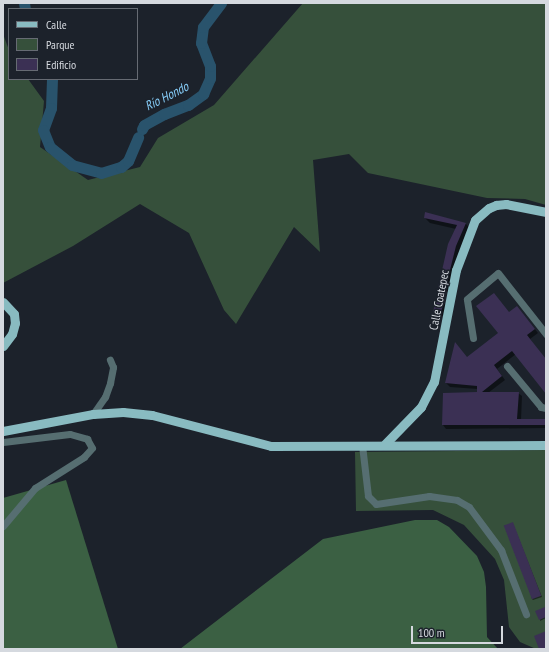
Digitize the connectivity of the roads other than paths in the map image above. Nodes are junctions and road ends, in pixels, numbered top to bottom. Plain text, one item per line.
1 (546, 212) edge
2 (3, 302) edge
3 (546, 334) edge
4 (473, 338) dead end
5 (3, 346) edge
6 (110, 360) dead end
7 (507, 366) dead end
8 (546, 408) edge
9 (93, 414) junction
10 (3, 431) edge
11 (3, 442) edge
12 (362, 445) junction
13 (384, 445) junction
14 (546, 445) edge
15 (3, 526) edge
16 (526, 614) dead end

1 - 13 main road, Calle Coatepec
2 - 5 main road
3 - 4 street
6 - 9 street
7 - 8 street
9 - 10 main road
9 - 12 main road
11 - 15 street
12 - 13 main road
12 - 16 street
13 - 14 main road

